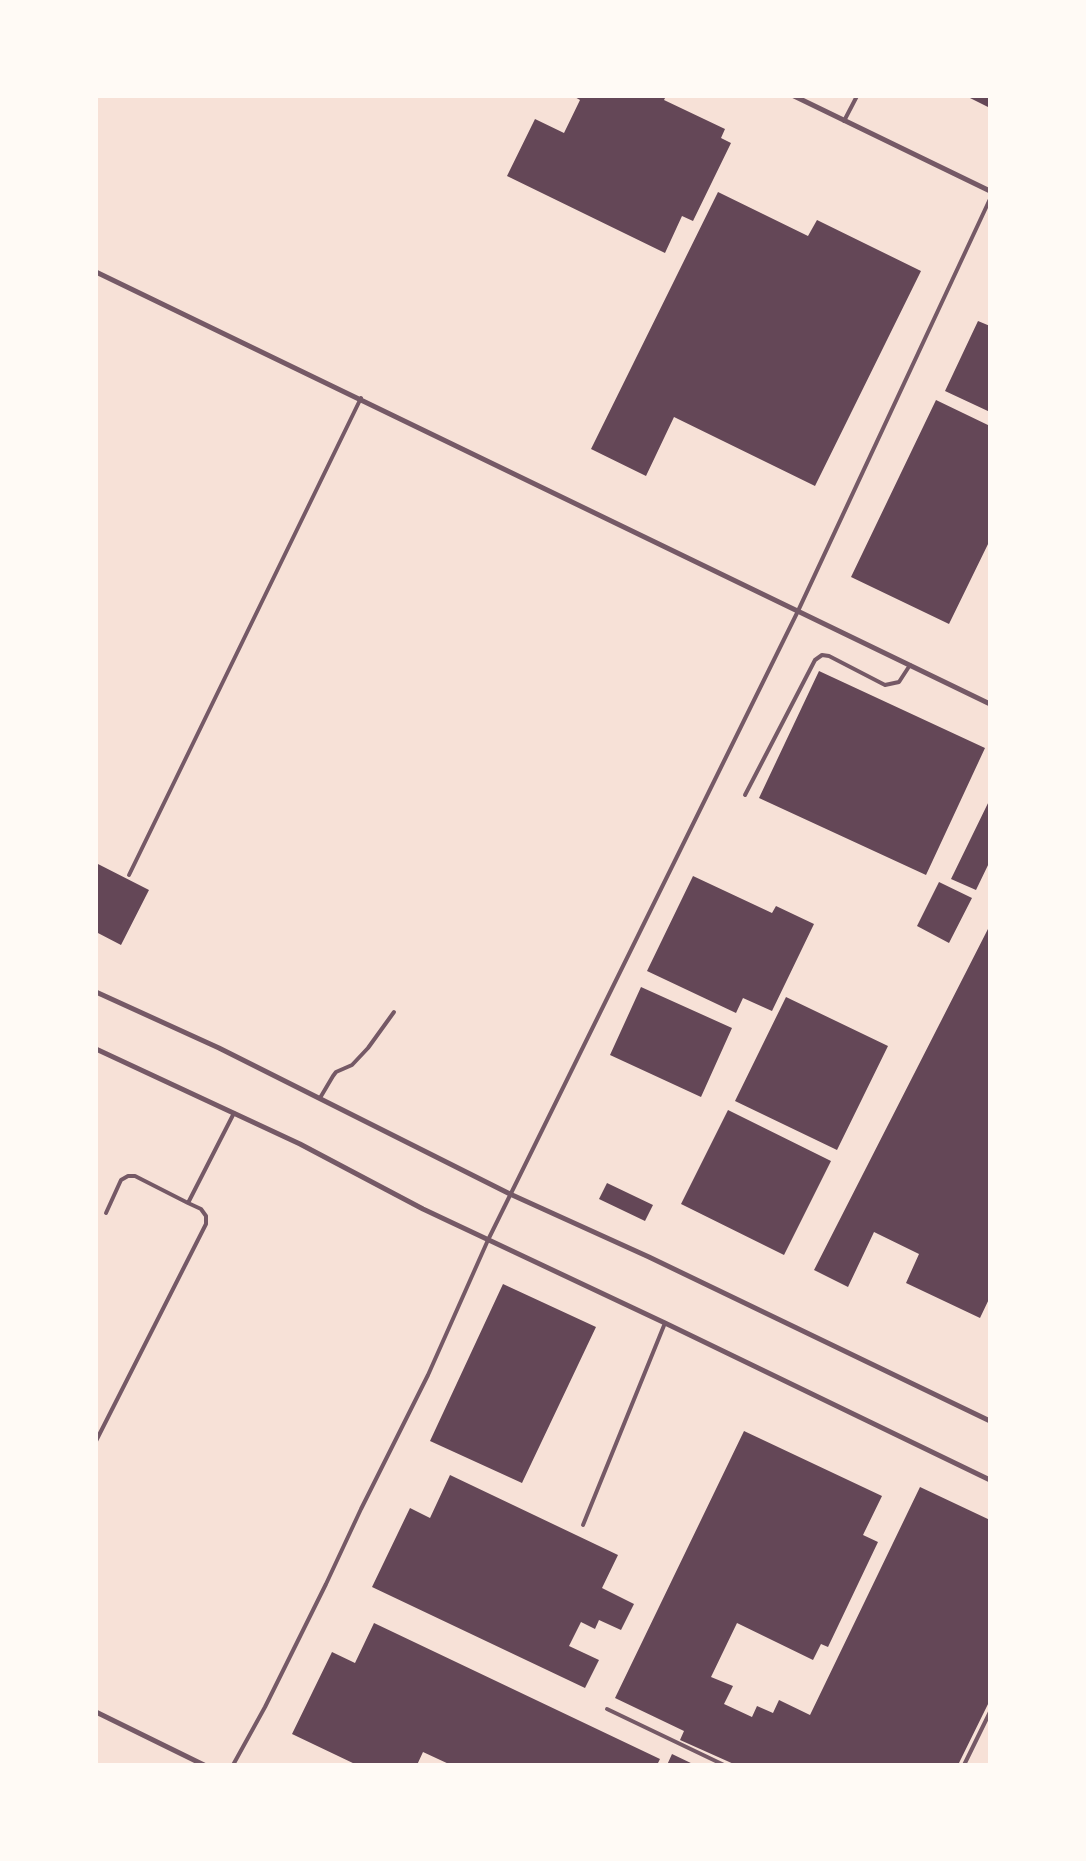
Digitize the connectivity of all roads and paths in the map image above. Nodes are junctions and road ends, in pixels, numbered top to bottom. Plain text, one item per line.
1 (794, 96) edge
2 (856, 96) edge
3 (844, 121) junction
4 (990, 191) edge
5 (990, 199) edge
6 (96, 272) edge
7 (361, 398) junction
8 (798, 611) junction
9 (910, 665) junction
10 (990, 704) edge
11 (745, 795) dead end
12 (129, 875) dead end
13 (96, 992) edge
14 (394, 1012) dead end
15 (96, 1050) edge
16 (320, 1098) junction
17 (234, 1112) junction
18 (510, 1194) junction
19 (188, 1203) junction
20 (106, 1213) dead end
21 (488, 1240) junction
22 (665, 1323) junction
23 (990, 1421) edge
24 (96, 1442) edge
25 (990, 1480) edge
26 (583, 1525) dead end
27 (607, 1708) dead end
28 (96, 1712) edge
29 (990, 1712) edge
30 (204, 1765) edge
31 (233, 1765) edge
32 (724, 1765) edge
33 (964, 1765) edge

1 - 3 street
2 - 3 lane
3 - 4 street
5 - 8 lane
6 - 7 street
7 - 8 street
7 - 12 lane
8 - 9 street
8 - 18 lane
9 - 10 street
9 - 11 lane
13 - 16 street
14 - 16 lane
15 - 17 street
16 - 18 street
17 - 19 lane
17 - 21 street
18 - 21 lane
18 - 23 street
19 - 20 lane
19 - 24 lane
21 - 22 street
21 - 31 lane
22 - 25 street
22 - 26 lane
27 - 32 lane
28 - 30 street
29 - 33 lane

